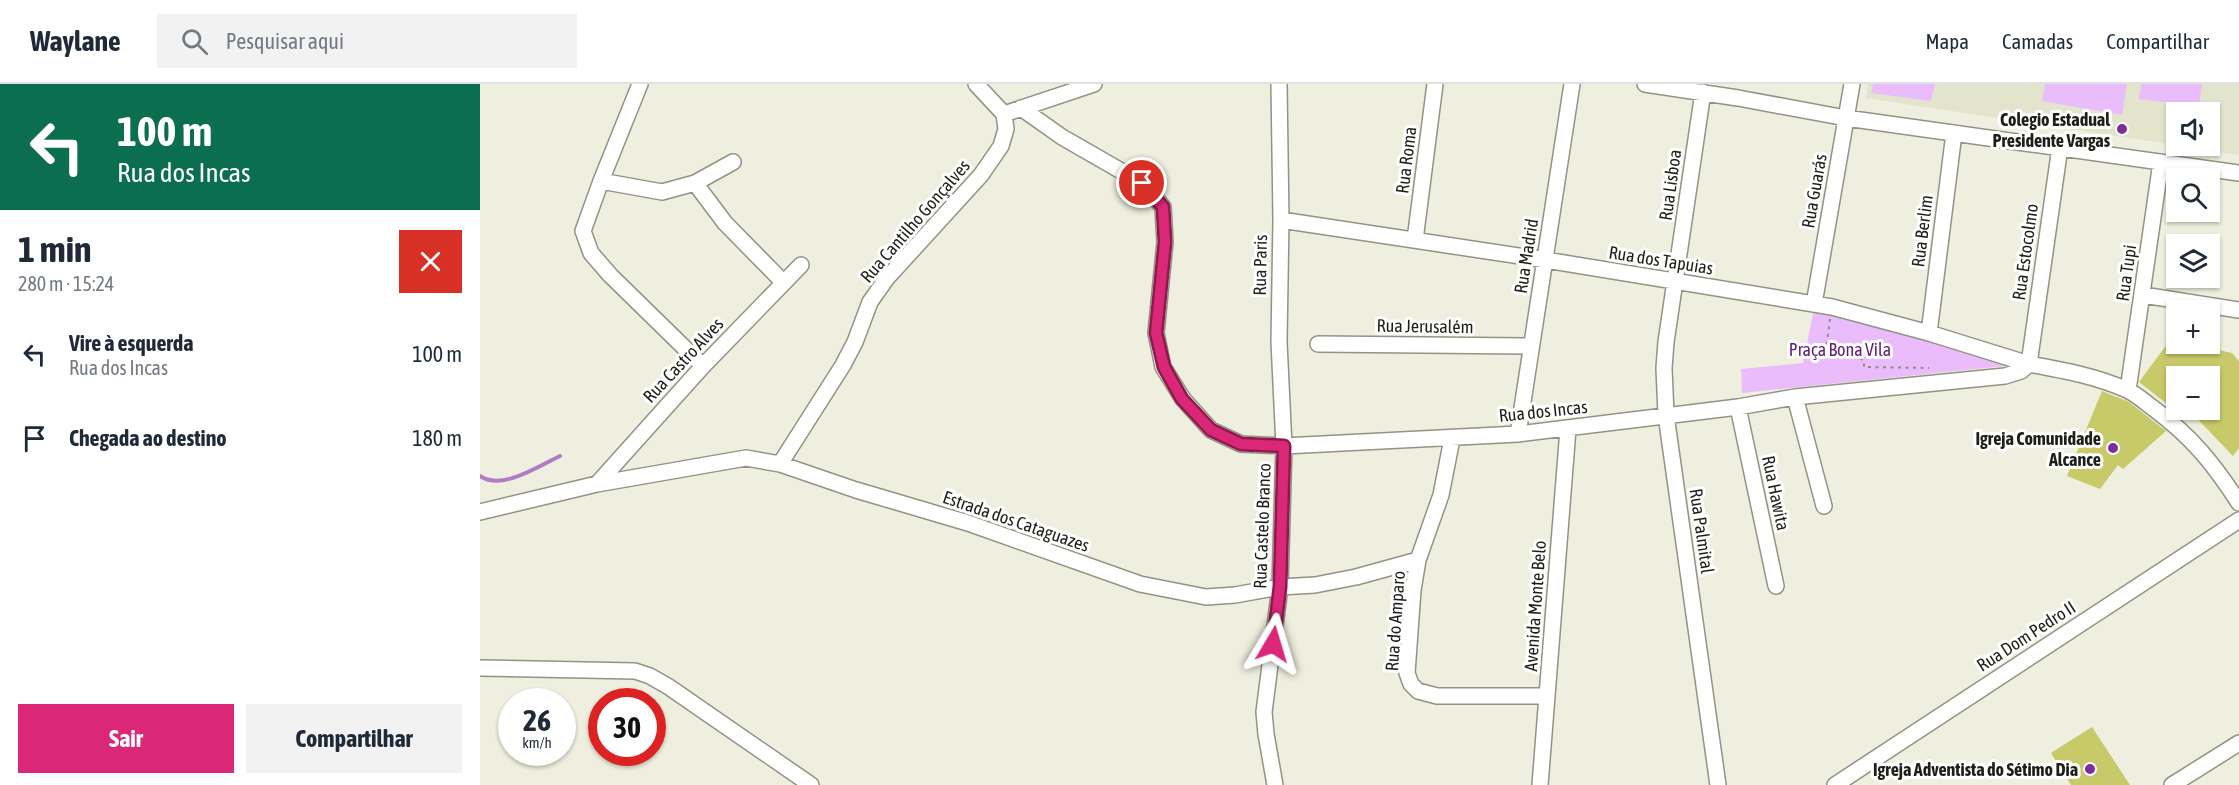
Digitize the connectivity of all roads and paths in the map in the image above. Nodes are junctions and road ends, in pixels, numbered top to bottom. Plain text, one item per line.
1 (640, 84) edge
2 (976, 84) edge
3 (1094, 84) edge
4 (1279, 84) edge
5 (1435, 84) edge
6 (1572, 84) edge
7 (1646, 84) edge
8 (1852, 84) edge
9 (1053, 90) edge
10 (1739, 91) edge
11 (1703, 92) junction
12 (1021, 108) junction
13 (1004, 114) junction
14 (1846, 118) junction
15 (1954, 133) junction
16 (2060, 147) junction
17 (733, 162) dead end
18 (2161, 162) junction
19 (2239, 173) edge
20 (601, 181) junction
21 (695, 183) junction
22 (1281, 220) junction
23 (1415, 240) junction
24 (1545, 260) junction
25 (801, 265) dead end
26 (783, 282) junction
27 (1676, 283) junction
28 (2143, 295) junction
29 (1814, 304) junction
30 (1832, 307) junction
31 (2239, 310) edge
32 (1929, 333) junction
33 (1318, 344) dead end
34 (1531, 346) junction
35 (2029, 364) junction
36 (703, 366) junction
37 (1932, 369) dead end
38 (2128, 390) junction
39 (1795, 396) junction
40 (1738, 407) junction
41 (1666, 415) junction
42 (1568, 429) junction
43 (1518, 434) junction
44 (1452, 439) junction
45 (1284, 446) junction
46 (780, 465) junction
47 (597, 484) junction
48 (2239, 503) edge
49 (1824, 507) dead end
50 (480, 512) edge
51 (2239, 520) edge
52 (1418, 560) junction
53 (1776, 586) dead end
54 (1280, 587) junction
55 (481, 669) edge
56 (1547, 696) junction
57 (2239, 743) edge
58 (811, 785) edge
59 (1275, 785) edge
60 (1540, 785) edge
61 (1718, 785) edge
62 (1835, 785) edge
63 (2172, 785) edge

1 - 20 street
2 - 13 street
3 - 9 street
4 - 22 street, Rua Paris
5 - 23 street, Rua Roma
6 - 24 street, Rua Madrid
7 - 11 street
8 - 14 street, Rua Guarás
9 - 12 street
10 - 11 street
10 - 14 street
11 - 27 street, Rua Lisboa
12 - 13 street
12 - 45 street, Rua dos Incas
13 - 46 street, Rua Cantilho Gonçalves
14 - 15 street
14 - 29 street, Rua Guarás
15 - 16 street
15 - 32 street, Rua Berlim
16 - 18 street
16 - 35 street, Rua Estocolmo
17 - 21 street
18 - 19 street
18 - 28 street, Rua Tupi
20 - 21 street
20 - 36 street
21 - 26 street
22 - 23 street, Rua dos Tapuias
22 - 45 street, Rua Paris
23 - 24 street, Rua dos Tapuias
24 - 27 street, Rua dos Tapuias
24 - 34 street, Rua Madrid
25 - 26 street, Rua Castro Alves
26 - 36 street, Rua Castro Alves
27 - 29 street, Rua dos Tapuias
27 - 41 street, Rua Palmital
28 - 31 street
28 - 38 street, Rua Tupi
29 - 30 street, Rua dos Tapuias
30 - 32 street, Rua dos Tapuias
30 - 37 path
32 - 35 street, Rua dos Tapuias
33 - 34 street, Rua Jerusalém
34 - 43 street, Rua Madrid
35 - 38 street
35 - 39 street, Rua dos Incas
36 - 47 street, Rua Castro Alves
38 - 48 street
39 - 40 street, Rua dos Incas
39 - 49 street
40 - 41 street, Rua dos Incas
40 - 53 street, Rua Hawita
41 - 42 street, Rua dos Incas
41 - 61 street, Rua Palmital
42 - 43 street, Rua dos Incas
42 - 56 street, Avenida Monte Belo
43 - 44 street, Rua dos Incas
44 - 45 street, Rua dos Incas
44 - 52 street
45 - 54 street, Rua Castelo Branco
46 - 47 street, Estrada dos Cataguazes
46 - 54 street, Estrada dos Cataguazes
47 - 50 street, Estrada dos Cataguazes
51 - 62 street, Rua Dom Pedro II
52 - 54 street, Estrada dos Cataguazes
52 - 56 street, Rua do Amparo
54 - 59 street, Rua Castelo Branco
55 - 58 street
56 - 60 street, Avenida Monte Belo
57 - 63 street

